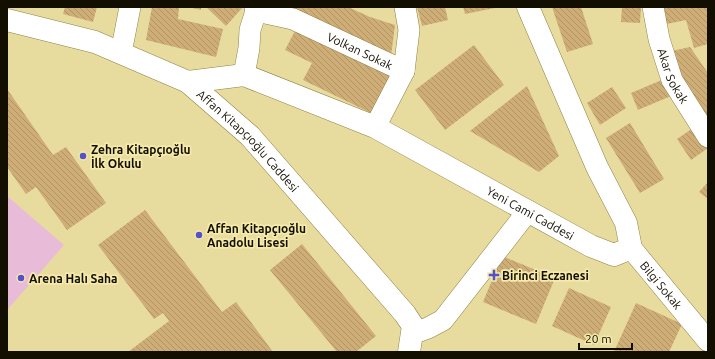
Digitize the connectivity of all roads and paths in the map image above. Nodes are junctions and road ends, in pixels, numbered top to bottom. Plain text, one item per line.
1 (130, 7) edge
2 (405, 7) edge
3 (528, 7) edge
4 (653, 7) edge
5 (255, 9) edge
6 (7, 20) edge
7 (121, 52) junction
8 (404, 71) junction
9 (244, 75) junction
10 (188, 82) junction
11 (375, 127) junction
12 (708, 137) edge
13 (528, 211) junction
14 (631, 248) junction
15 (708, 340) edge
16 (410, 343) edge

1 - 7 street
2 - 8 street, Volkan Sokak
3 - 14 street
4 - 12 street, Akar Sokak
5 - 8 street, Volkan Sokak
5 - 9 street
6 - 7 street, Affan Kitapçıoğlu Caddesi
7 - 10 street, Affan Kitapçıoğlu Caddesi
8 - 11 street
9 - 10 street, Yeni Cami Caddesi
9 - 11 street, Yeni Cami Caddesi
10 - 16 street, Affan Kitapçıoğlu Caddesi
11 - 13 street, Yeni Cami Caddesi
13 - 14 street, Yeni Cami Caddesi
13 - 16 street
14 - 15 street, Bilgi Sokak

